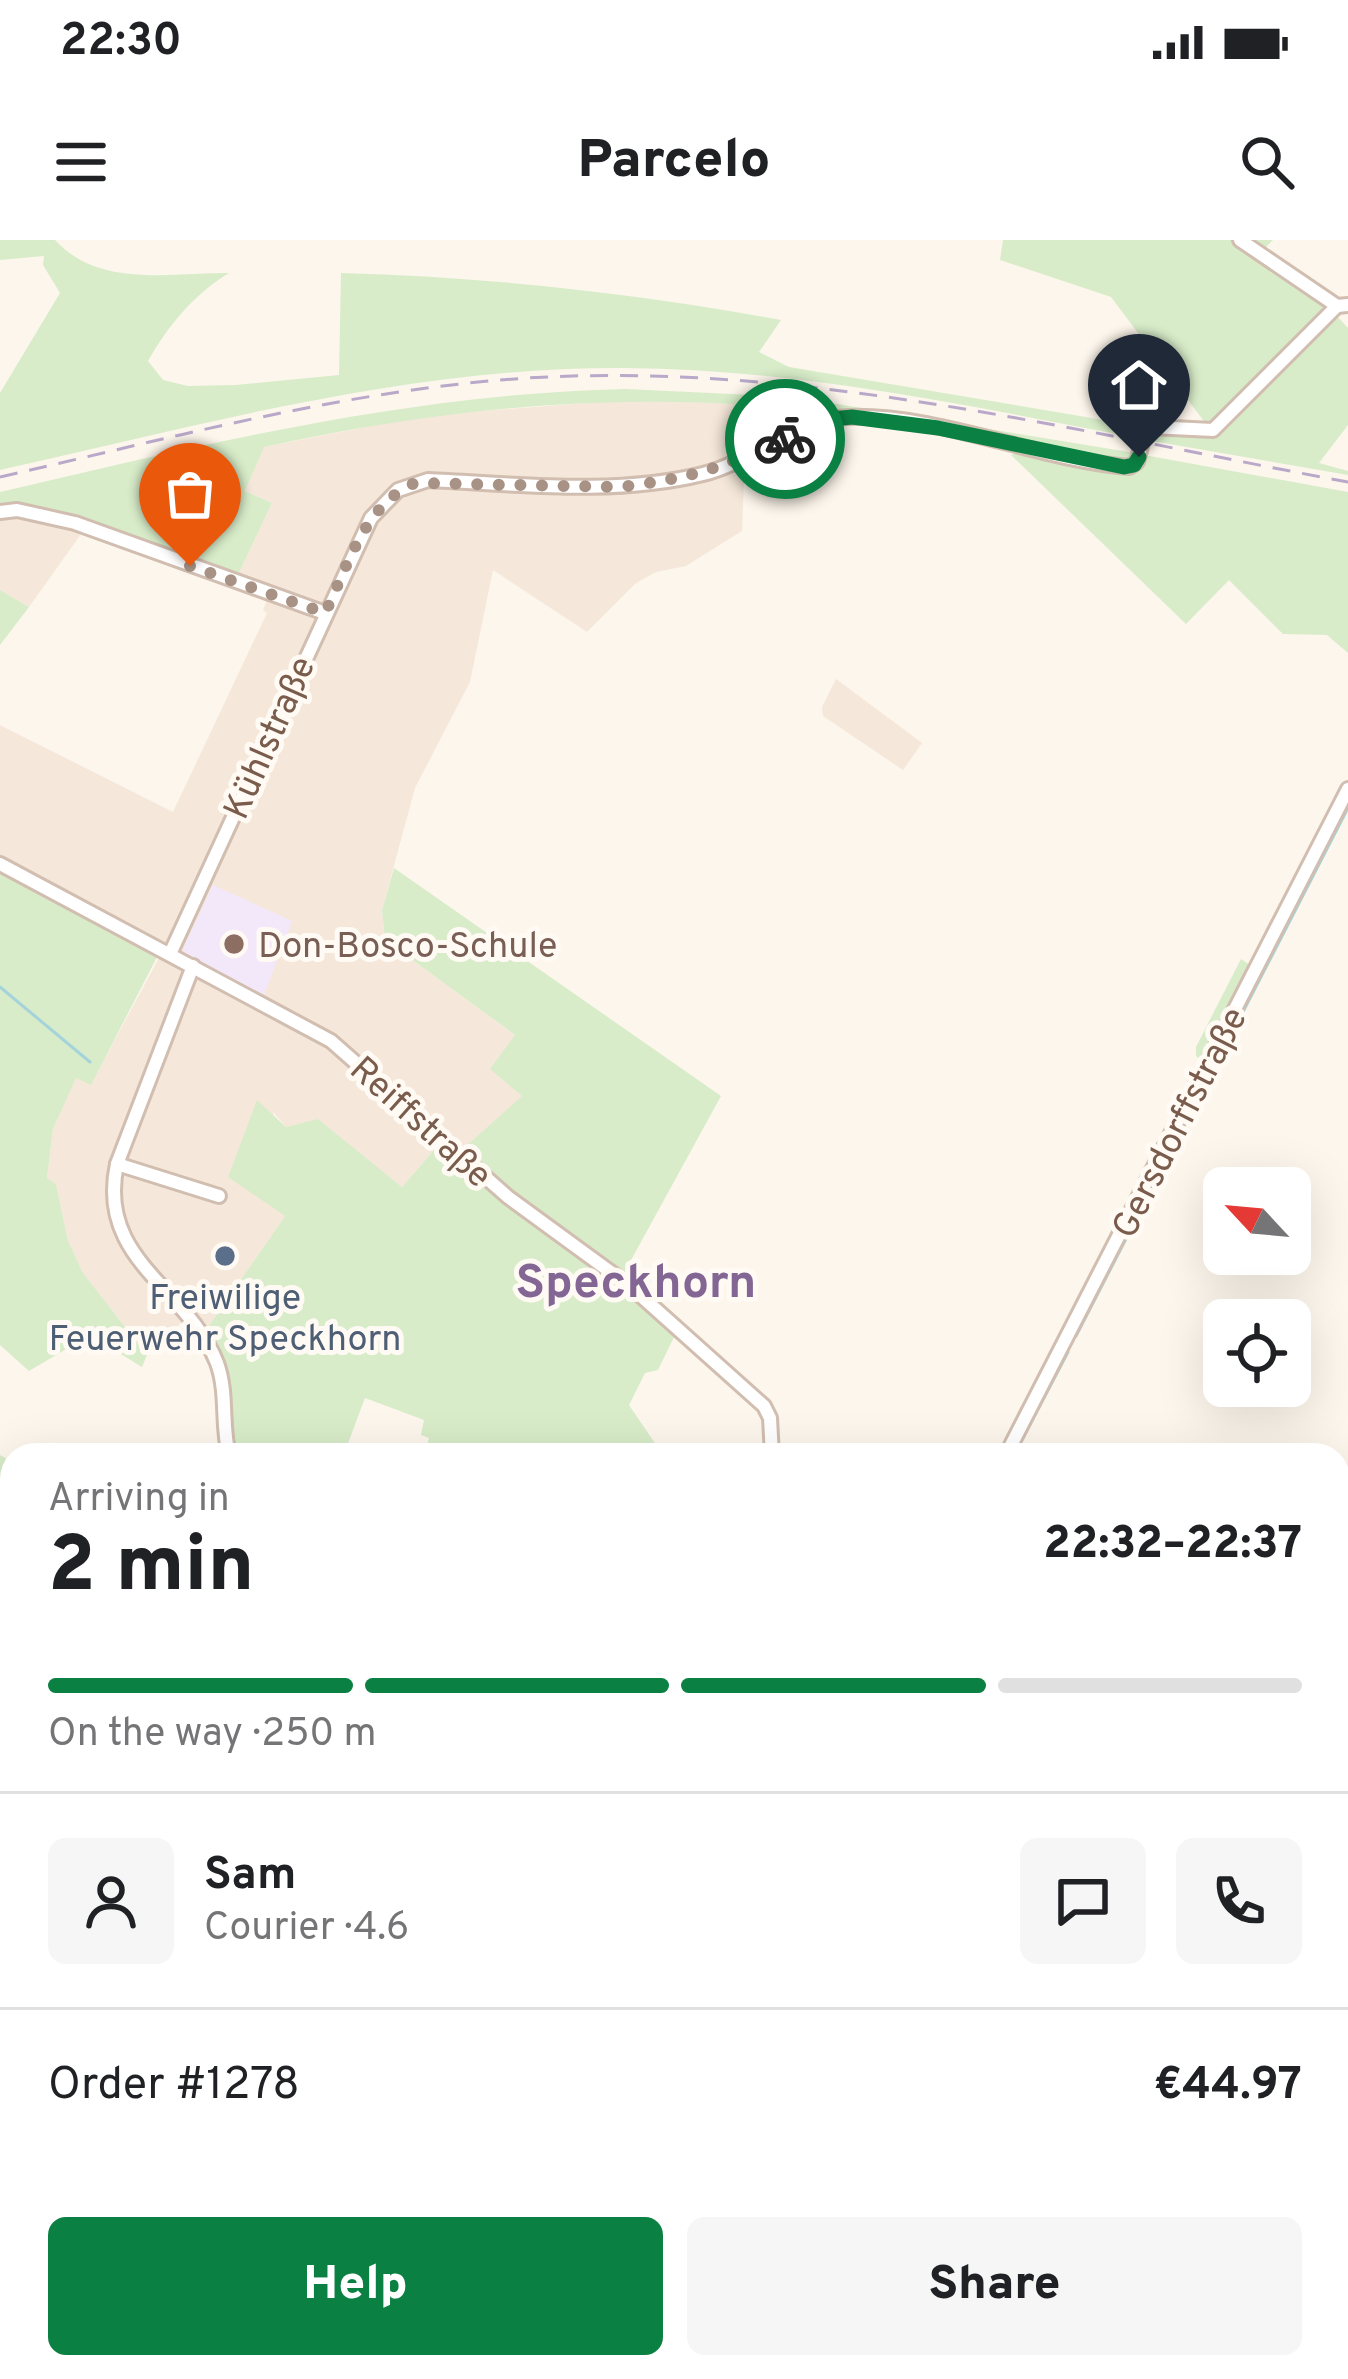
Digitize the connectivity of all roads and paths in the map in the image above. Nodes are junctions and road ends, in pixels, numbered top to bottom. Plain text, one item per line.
1 (1240, 240) edge
2 (1342, 306) edge
3 (0, 512) edge
4 (325, 613) junction
5 (1348, 789) edge
6 (0, 864) edge
7 (170, 954) junction
8 (193, 966) junction
9 (117, 1164) junction
10 (219, 1196) dead end
11 (228, 1443) edge
12 (771, 1443) edge
13 (1012, 1443) edge

1 - 2 street
2 - 4 street, Kühlstraße
3 - 4 street
4 - 7 street, Kühlstraße
5 - 13 street, Gersdorffstraße
6 - 7 street, Reiffstraße
7 - 8 street, Reiffstraße
8 - 9 street
8 - 12 street, Reiffstraße
9 - 10 street
9 - 11 street

